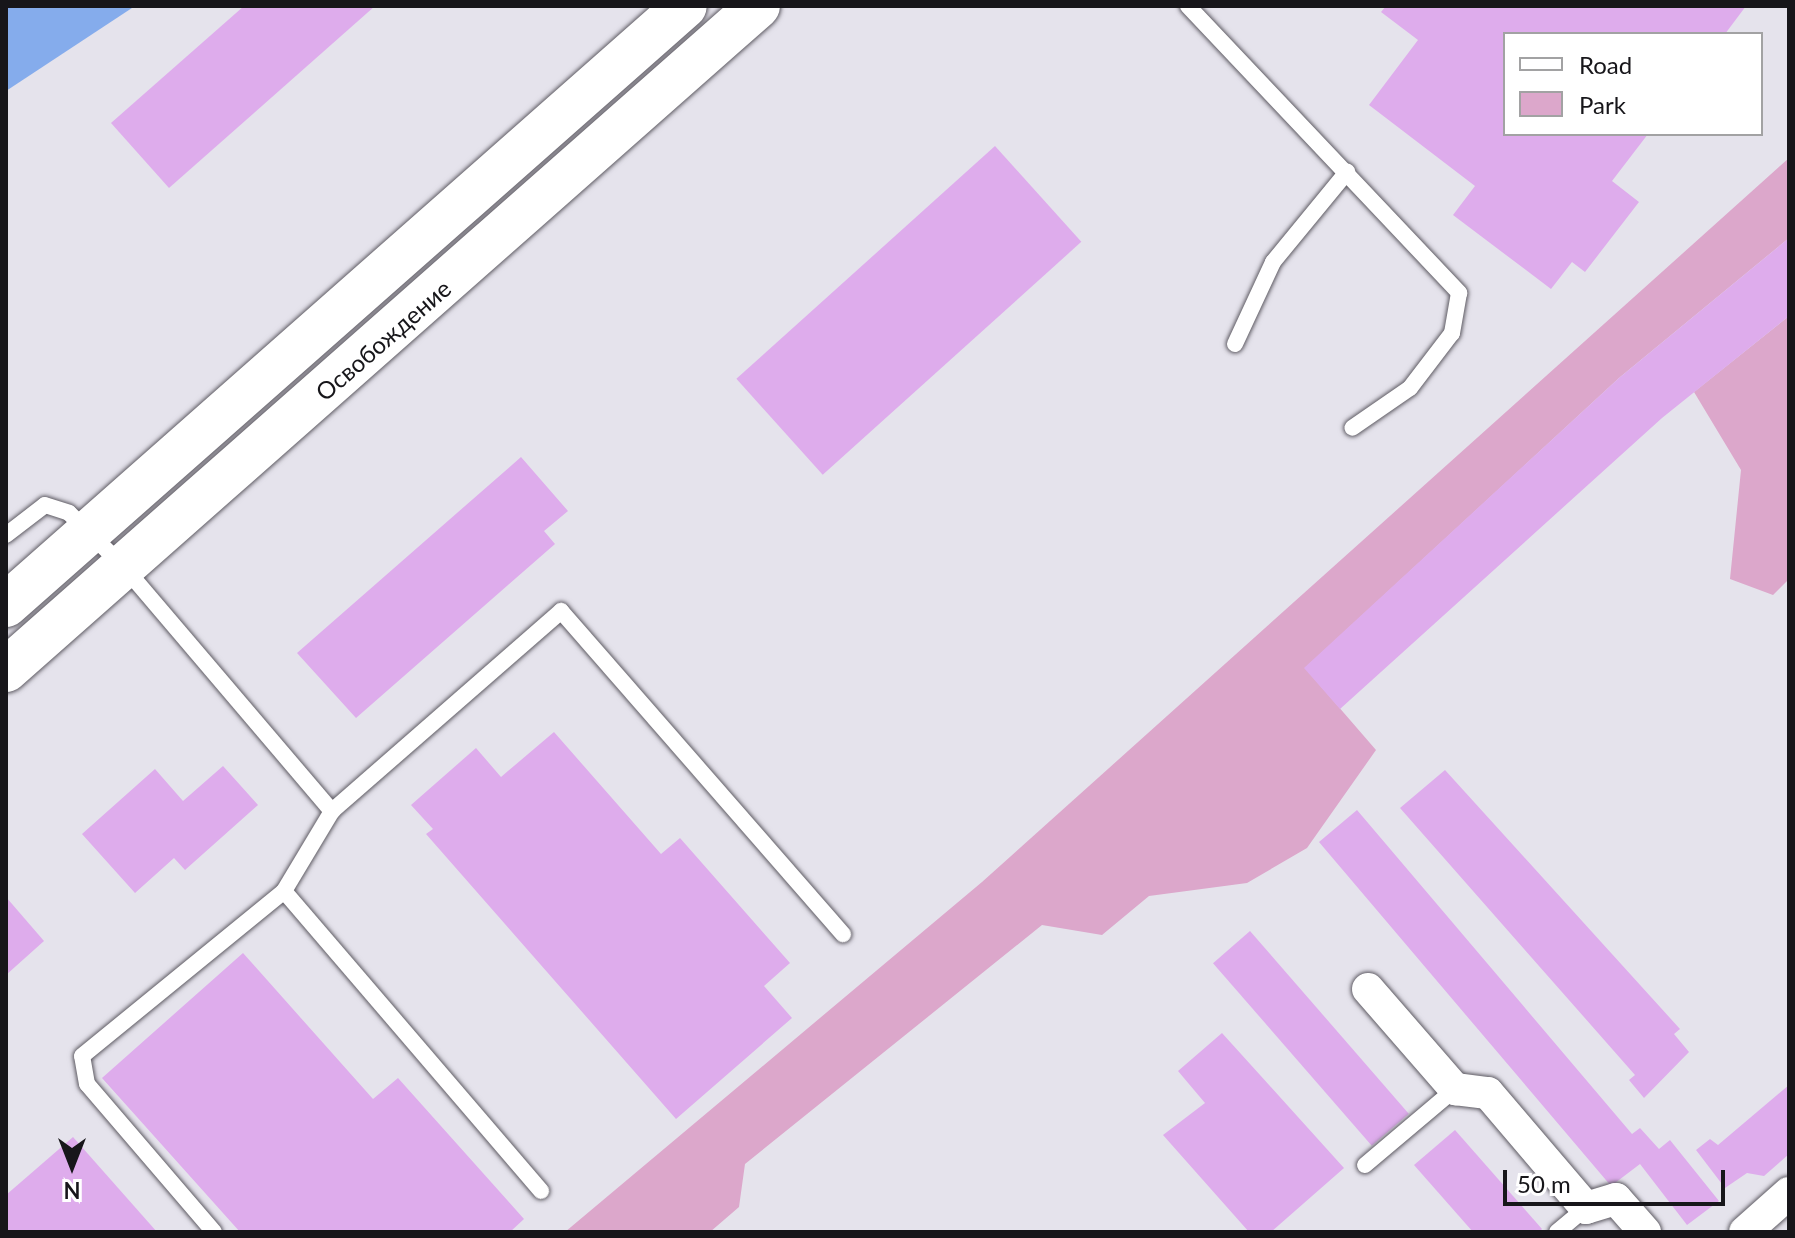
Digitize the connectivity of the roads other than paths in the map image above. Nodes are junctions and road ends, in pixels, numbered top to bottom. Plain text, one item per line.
1 (685, 6) edge
2 (758, 6) edge
3 (1188, 6) edge
4 (1347, 172) junction
5 (1235, 344) dead end
6 (1352, 428) dead end
7 (90, 531) junction
8 (6, 535) edge
9 (124, 567) junction
10 (6, 605) edge
11 (6, 670) edge
12 (332, 811) junction
13 (284, 891) junction
14 (843, 934) dead end
15 (1368, 989) dead end
16 (1455, 1089) junction
17 (1365, 1165) dead end
18 (541, 1191) dead end
19 (1789, 1193) edge
20 (1586, 1208) junction
21 (214, 1232) edge
22 (1557, 1232) edge
23 (1645, 1232) edge
24 (1745, 1232) edge

1 - 7 street, Освобождение
2 - 9 street, Освобождение
3 - 4 lane
4 - 5 lane
4 - 6 lane
7 - 8 lane
7 - 9 lane
7 - 10 street, Освобождение
9 - 11 street, Освобождение
9 - 12 lane
12 - 13 lane
12 - 14 lane
13 - 18 lane
13 - 21 lane
15 - 16 street
16 - 17 lane
16 - 20 street
19 - 24 street
20 - 22 lane
20 - 23 street

